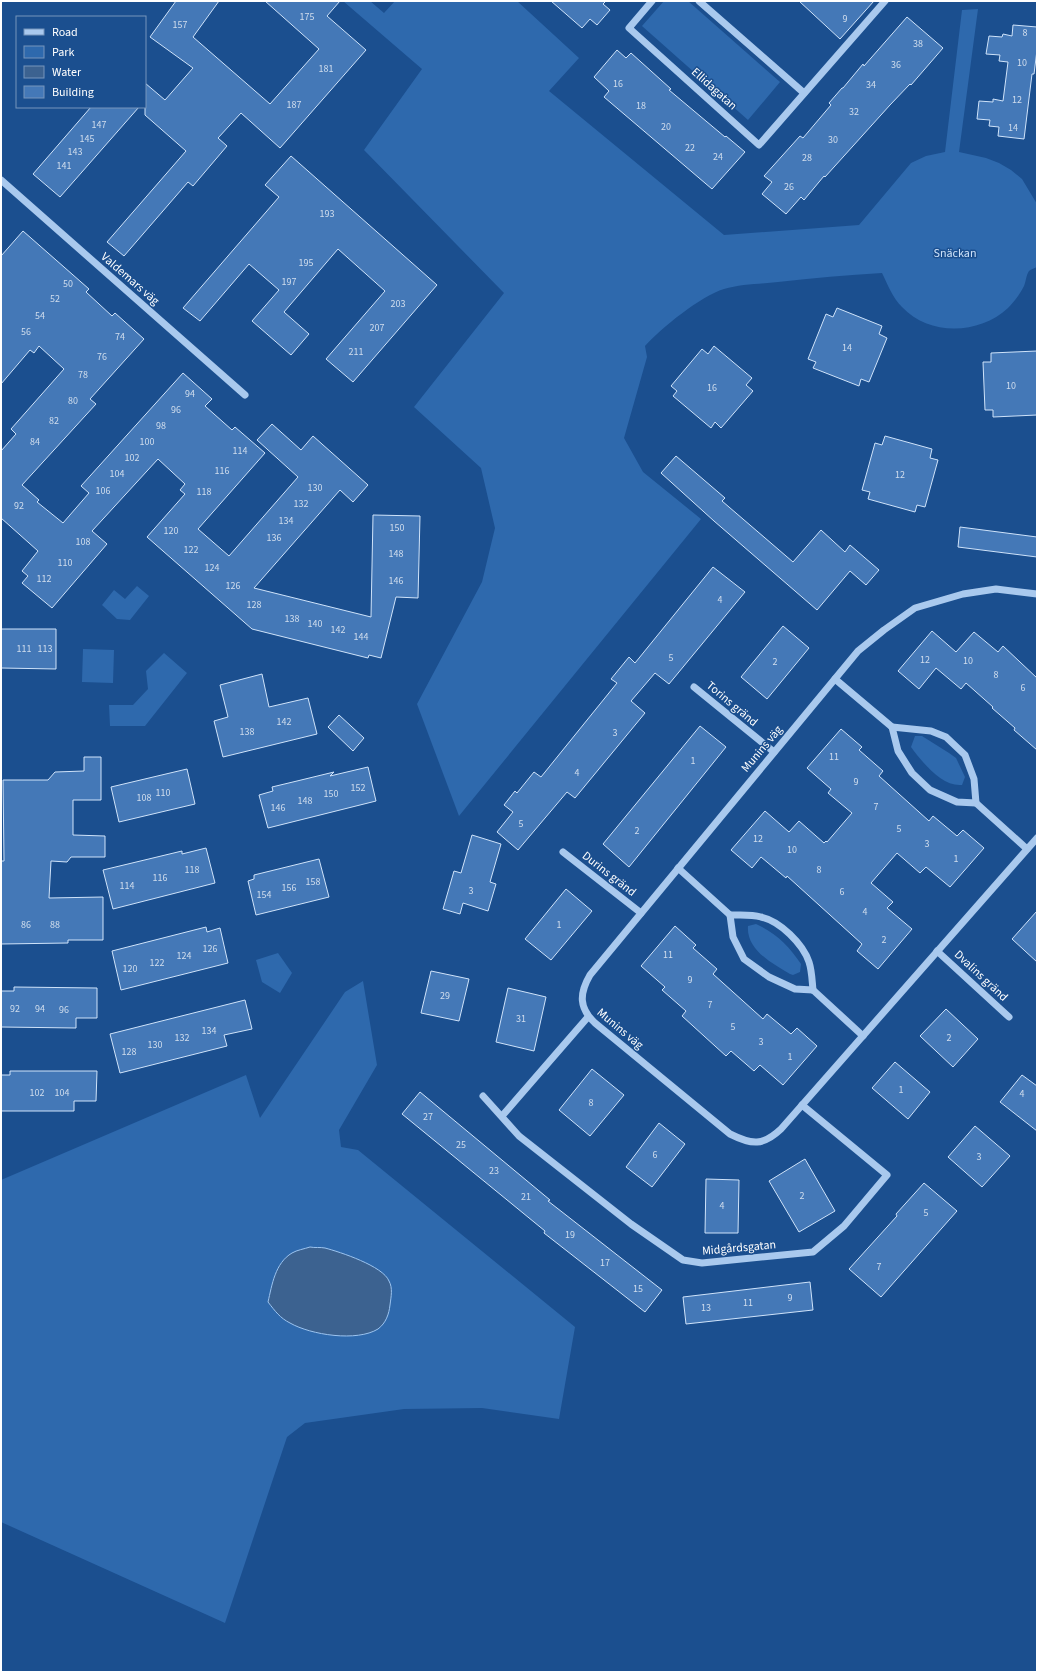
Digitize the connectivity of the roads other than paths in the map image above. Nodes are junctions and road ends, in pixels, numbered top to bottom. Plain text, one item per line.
1 (652, 1) edge
2 (699, 1) edge
3 (885, 1) edge
4 (804, 93) junction
5 (1, 180) edge
6 (245, 395) dead end
7 (1037, 594) edge
8 (835, 679) junction
9 (694, 687) dead end
10 (892, 727) junction
11 (774, 752) junction
12 (976, 803) junction
13 (1037, 838) edge
14 (1027, 849) junction
15 (563, 852) dead end
16 (678, 868) junction
17 (641, 913) junction
18 (730, 915) junction
19 (938, 951) junction
20 (813, 990) junction
21 (588, 1017) junction
22 (1009, 1017) dead end
23 (863, 1036) junction
24 (483, 1096) dead end
25 (802, 1105) junction
26 (502, 1116) junction

1 - 4 street, Ellidagatan
2 - 4 street
3 - 4 street, Ellidagatan
5 - 6 street, Valdemars väg
7 - 8 street, Munins väg
8 - 10 street
8 - 11 street, Munins väg
9 - 11 street, Torins gränd
10 - 12 street
10 - 12 street
11 - 16 street, Munins väg
12 - 14 street
13 - 14 street, Munins väg
14 - 19 street, Munins väg
15 - 17 street, Durins gränd
16 - 17 street, Munins väg
16 - 18 street
17 - 21 street, Munins väg
18 - 20 street
18 - 20 street
19 - 22 street, Dvalins gränd
19 - 23 street, Munins väg
20 - 23 street
21 - 25 street, Munins väg
21 - 26 street
23 - 25 street, Munins väg
24 - 26 street, Midgårdsgatan
25 - 26 street, Midgårdsgatan

